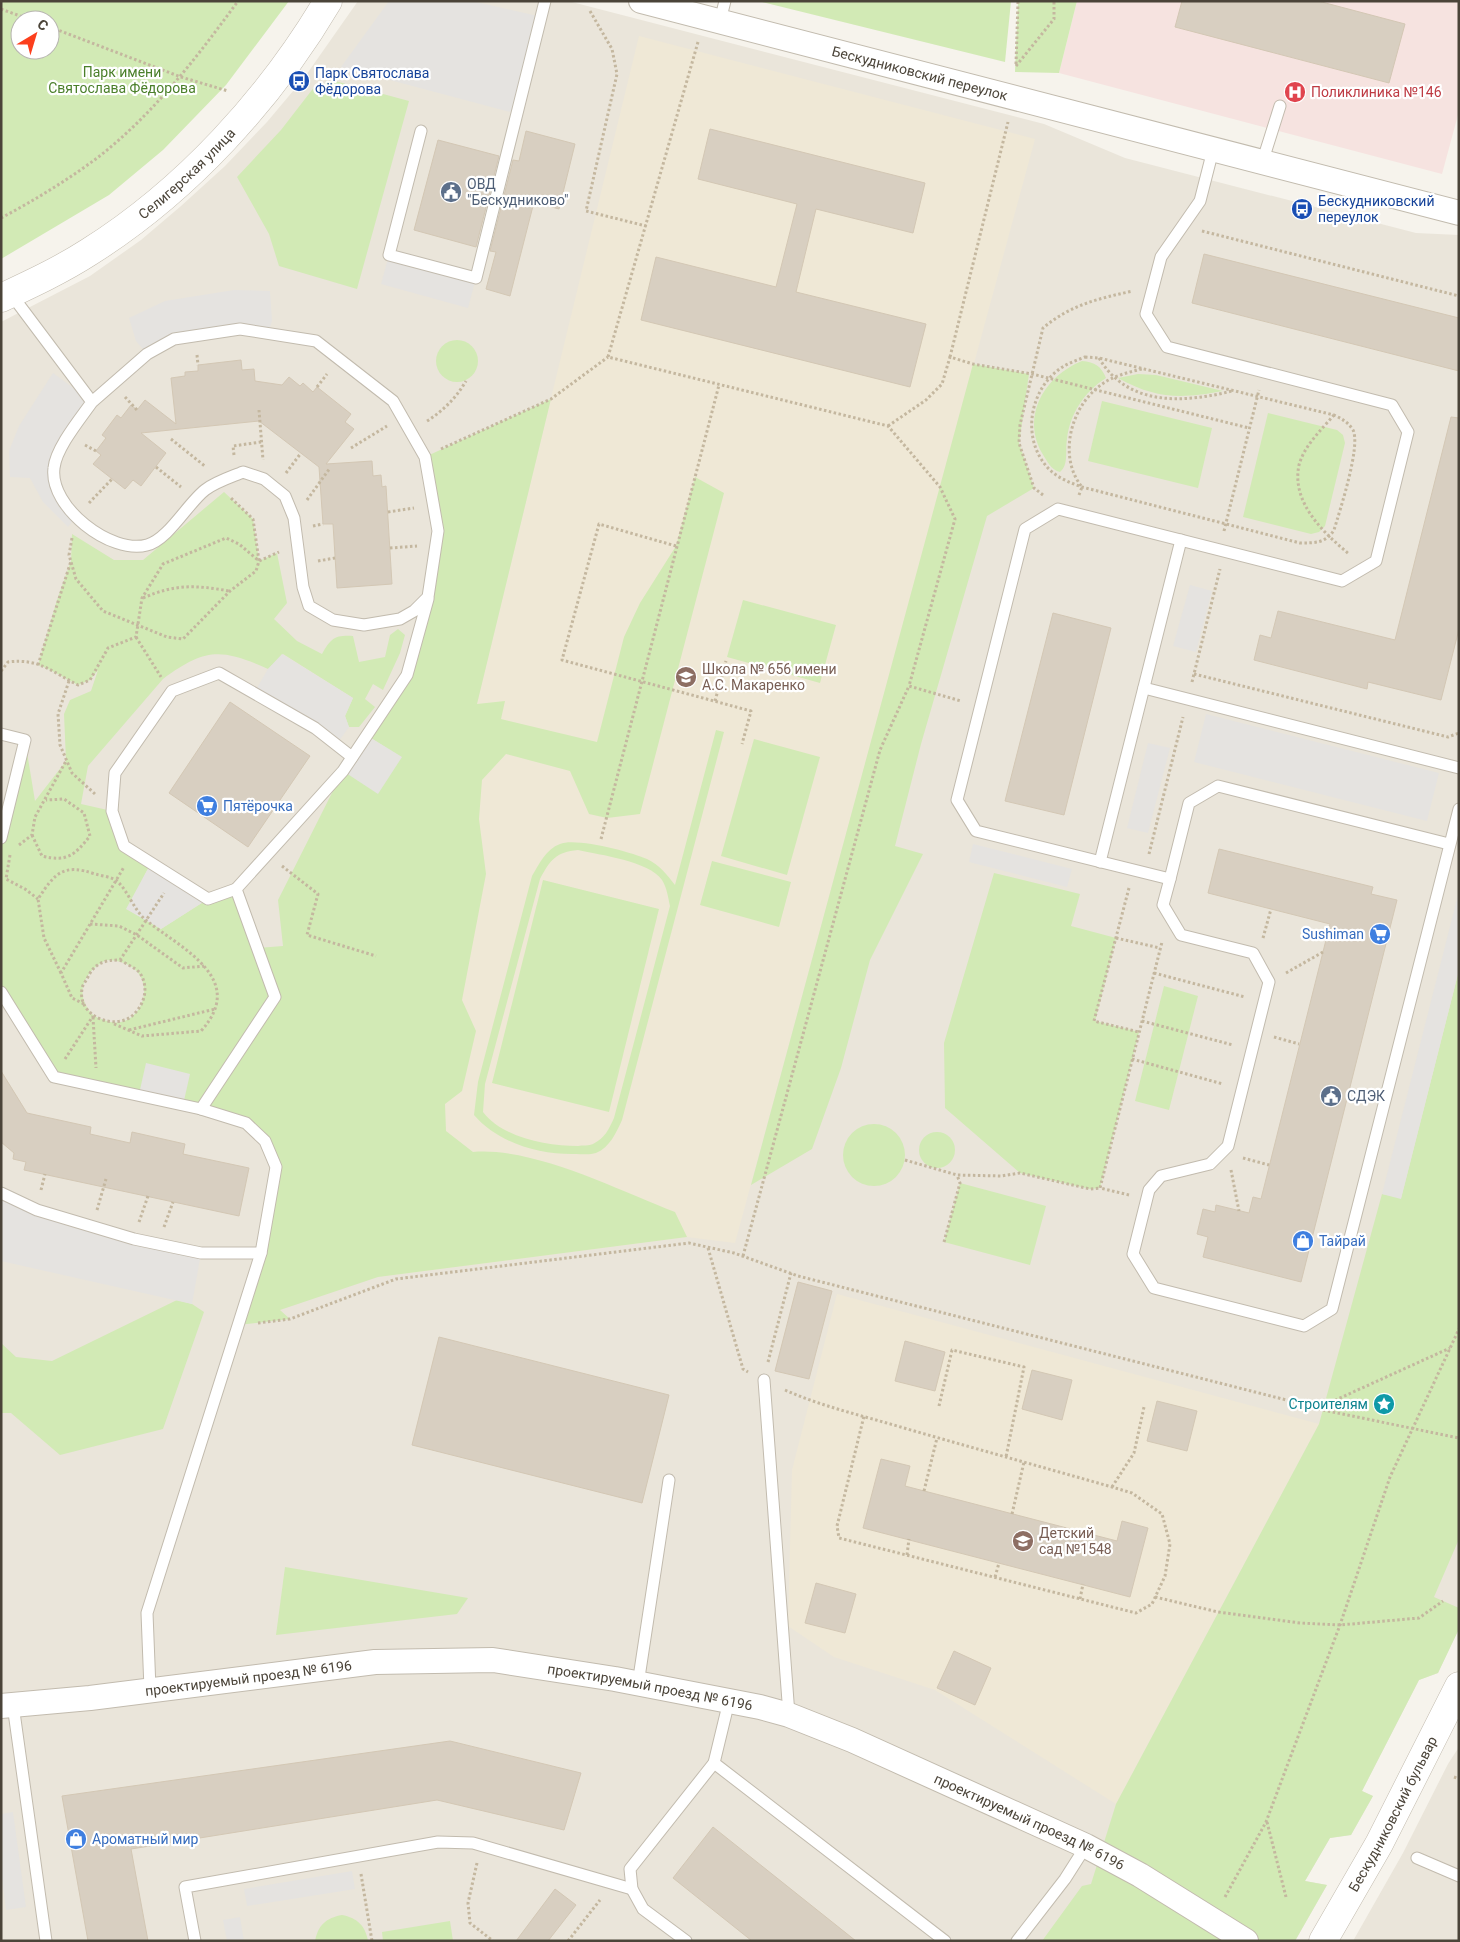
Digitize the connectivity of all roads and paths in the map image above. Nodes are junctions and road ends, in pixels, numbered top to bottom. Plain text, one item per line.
1 (238, 1) edge
2 (328, 1) edge
3 (545, 1) edge
4 (641, 1) edge
5 (1018, 1) edge
6 (1054, 1) edge
7 (590, 11) dead end
8 (723, 11) edge
9 (60, 31) edge
10 (699, 39) dead end
11 (1016, 66) junction
12 (1016, 72) dead end
13 (181, 76) junction
14 (228, 92) dead end
15 (1280, 106) dead end
16 (1008, 122) dead end
17 (420, 132) dead end
18 (1213, 150) junction
19 (1262, 163) junction
20 (1458, 211) edge
21 (1, 218) edge
22 (1182, 225) junction
23 (646, 226) junction
24 (1154, 286) junction
25 (6, 296) edge
26 (1459, 296) edge
27 (608, 357) junction
28 (950, 357) junction
29 (1099, 358) junction
30 (1142, 369) junction
31 (1263, 372) junction
32 (1032, 374) junction
33 (1113, 378) junction
34 (1049, 379) junction
35 (466, 381) dead end
36 (719, 385) junction
37 (1094, 390) junction
38 (1233, 391) junction
39 (1353, 395) junction
40 (1257, 397) junction
41 (92, 402) junction
42 (259, 410) dead end
43 (1334, 416) junction
44 (402, 417) junction
45 (888, 426) junction
46 (1249, 428) junction
47 (410, 432) junction
48 (171, 439) dead end
49 (351, 448) dead end
50 (425, 457) junction
51 (156, 467) dead end
52 (330, 468) dead end
53 (112, 479) dead end
54 (264, 479) junction
55 (223, 481) junction
56 (1082, 487) junction
57 (1046, 496) dead end
58 (1070, 496) dead end
59 (196, 499) junction
60 (433, 505) junction
61 (388, 512) dead end
62 (75, 518) junction
63 (294, 518) junction
64 (1226, 524) junction
65 (1329, 537) junction
66 (1182, 540) junction
67 (298, 544) junction
68 (436, 544) junction
69 (676, 546) junction
70 (390, 548) dead end
71 (1219, 550) junction
72 (71, 560) junction
73 (259, 561) junction
74 (1365, 568) junction
75 (230, 591) junction
76 (428, 597) junction
77 (142, 598) junction
78 (138, 626) junction
79 (136, 637) junction
80 (726, 661) dead end
81 (38, 664) junction
82 (1, 671) edge
83 (1194, 674) dead end
84 (163, 679) dead end
85 (69, 681) junction
86 (644, 682) junction
87 (909, 686) junction
88 (1144, 688) junction
89 (715, 701) junction
90 (981, 706) junction
91 (1459, 733) edge
92 (1, 734) edge
93 (742, 744) dead end
94 (352, 757) junction
95 (66, 761) dead end
96 (1459, 768) edge
97 (46, 800) junction
98 (1459, 809) edge
99 (112, 810) junction
100 (32, 835) junction
101 (1, 838) edge
102 (601, 840) dead end
103 (1449, 844) junction
104 (18, 846) dead end
105 (133, 852) junction
106 (266, 853) junction
107 (1100, 862) junction
108 (1134, 870) junction
109 (174, 878) junction
110 (1170, 879) junction
111 (116, 881) junction
112 (236, 888) junction
113 (1271, 909) dead end
114 (1169, 914) junction
115 (146, 920) junction
116 (90, 924) junction
117 (137, 935) junction
118 (1116, 938) junction
119 (1160, 948) junction
120 (1323, 952) dead end
121 (1252, 954) junction
122 (376, 956) dead end
123 (120, 960) junction
124 (204, 966) junction
125 (61, 973) junction
126 (1154, 973) junction
127 (1270, 982) junction
128 (1, 992) edge
129 (1264, 1002) junction
130 (84, 1004) junction
131 (216, 1009) junction
132 (93, 1016) junction
133 (1142, 1020) junction
134 (112, 1023) junction
135 (129, 1030) junction
136 (1139, 1032) junction
137 (1257, 1032) junction
138 (1299, 1044) dead end
139 (1252, 1050) junction
140 (1132, 1059) junction
141 (54, 1076) junction
142 (96, 1086) junction
143 (1242, 1090) junction
144 (201, 1109) junction
145 (905, 1160) dead end
146 (1230, 1163) dead end
147 (957, 1175) junction
148 (106, 1179) dead end
149 (1100, 1188) junction
150 (1, 1193) edge
151 (148, 1196) dead end
152 (1146, 1200) junction
153 (173, 1202) dead end
154 (1239, 1211) dead end
155 (93, 1226) junction
156 (134, 1239) junction
157 (944, 1242) dead end
158 (158, 1244) junction
159 (708, 1248) junction
160 (261, 1253) junction
161 (743, 1256) junction
162 (791, 1273) junction
163 (238, 1326) junction
164 (1459, 1329) edge
165 (1450, 1348) junction
166 (764, 1380) junction
167 (939, 1406) dead end
168 (1144, 1407) dead end
169 (1318, 1408) junction
170 (864, 1416) junction
171 (1413, 1429) junction
172 (938, 1438) junction
173 (1459, 1438) edge
174 (1006, 1457) junction
175 (1024, 1462) junction
176 (668, 1480) dead end
177 (1112, 1487) junction
178 (924, 1491) dead end
179 (1012, 1514) dead end
180 (910, 1540) dead end
181 (907, 1555) junction
182 (999, 1563) dead end
183 (996, 1578) junction
184 (1083, 1584) dead end
185 (1155, 1597) junction
186 (1080, 1599) junction
187 (1443, 1601) dead end
188 (1340, 1625) junction
189 (638, 1684) junction
190 (1459, 1686) edge
191 (150, 1689) junction
192 (729, 1701) junction
193 (7, 1706) edge
194 (789, 1715) junction
195 (714, 1763) junction
196 (1454, 1777) dead end
197 (1459, 1779) edge
198 (1266, 1822) junction
199 (482, 1846) junction
200 (1086, 1846) junction
201 (358, 1856) junction
202 (1417, 1858) dead end
203 (1459, 1876) edge
204 (613, 1883) junction
205 (632, 1889) junction
206 (1286, 1897) dead end
207 (1222, 1902) dead end
208 (46, 1941) edge
209 (195, 1941) edge
210 (372, 1941) edge
211 (493, 1941) edge
212 (568, 1941) edge
213 (686, 1941) edge
214 (945, 1941) edge
215 (1016, 1941) edge
216 (1246, 1941) edge
217 (1323, 1941) edge

1 - 13 path
2 - 25 street, Селигерская улица
3 - 17 lane
4 - 8 street, Бескудниковский переулок
5 - 11 path
6 - 11 path
7 - 23 path
8 - 18 street, Бескудниковский переулок
9 - 13 path
10 - 23 path
11 - 12 path
13 - 14 path
13 - 21 path
15 - 19 lane
16 - 28 path
18 - 19 street, Бескудниковский переулок
18 - 22 lane
19 - 20 street, Бескудниковский переулок
22 - 24 lane
22 - 26 path
23 - 27 path
24 - 31 lane
24 - 32 path
25 - 41 lane
27 - 36 path
27 - 50 path
28 - 32 path
28 - 45 path
29 - 30 path
29 - 33 path
29 - 34 path
30 - 33 path
30 - 38 path
31 - 39 lane
31 - 40 path
32 - 34 path
32 - 57 path
33 - 37 path
33 - 38 path
34 - 37 path
34 - 56 path
35 - 47 path
36 - 45 path
36 - 69 path
37 - 46 path
37 - 56 path
38 - 40 path
39 - 43 path
39 - 74 lane
40 - 43 path
40 - 46 path
41 - 44 lane
41 - 62 lane
42 - 54 path
43 - 65 path
43 - 65 path
44 - 47 lane
44 - 49 path
45 - 87 path
46 - 64 path
47 - 50 lane
48 - 55 path
50 - 60 lane
51 - 59 path
52 - 63 path
53 - 62 path
54 - 55 lane
54 - 63 lane
55 - 59 lane
55 - 73 path
56 - 58 path
56 - 64 path
59 - 62 lane
60 - 61 path
60 - 68 lane
62 - 72 path
63 - 67 lane
64 - 65 path
64 - 71 path
65 - 74 path
66 - 71 lane
66 - 88 lane
66 - 90 lane
67 - 73 path
67 - 76 lane
68 - 70 path
68 - 76 lane
69 - 86 path
69 - 86 path
71 - 74 lane
72 - 78 path
72 - 81 path
73 - 75 path
73 - 77 path
75 - 77 path
75 - 78 path
76 - 94 lane
77 - 78 path
78 - 79 path
79 - 84 path
79 - 85 path
80 - 89 path
81 - 82 path
81 - 85 path
83 - 91 path
85 - 99 path
86 - 89 path
86 - 102 path
87 - 90 path
87 - 161 path
88 - 96 lane
88 - 107 lane
89 - 93 path
90 - 107 lane
92 - 101 lane
94 - 99 lane
94 - 106 lane
95 - 97 path
97 - 100 path
97 - 100 path
98 - 103 lane
99 - 105 lane
100 - 104 path
103 - 110 lane
103 - 152 lane
105 - 109 lane
105 - 111 path
106 - 112 lane
106 - 122 path
107 - 108 lane
108 - 110 lane
108 - 118 path
109 - 112 lane
109 - 115 path
110 - 114 lane
111 - 115 path
111 - 116 path
111 - 125 path
112 - 144 lane
113 - 121 path
114 - 119 path
114 - 121 lane
115 - 117 path
115 - 124 path
116 - 117 path
116 - 125 path
117 - 123 path
117 - 124 path
118 - 119 path
118 - 136 path
119 - 126 path
120 - 127 path
121 - 127 lane
123 - 130 path
123 - 134 path
124 - 131 path
125 - 130 path
126 - 129 path
126 - 133 path
127 - 129 lane
128 - 141 lane
129 - 137 lane
130 - 132 path
131 - 135 path
131 - 135 path
132 - 134 path
132 - 141 path
132 - 142 path
133 - 136 path
133 - 139 path
134 - 135 path
136 - 140 path
137 - 138 path
137 - 139 lane
139 - 143 lane
140 - 143 path
140 - 149 path
141 - 142 lane
142 - 144 lane
143 - 152 lane
144 - 160 lane
145 - 147 path
146 - 154 path
147 - 149 path
147 - 157 path
148 - 155 path
149 - 152 path
150 - 155 lane
151 - 156 path
153 - 158 path
155 - 156 lane
156 - 158 lane
158 - 160 lane
159 - 161 path
159 - 163 path
159 - 166 path
160 - 163 lane
161 - 162 path
162 - 166 path
162 - 169 path
163 - 191 lane
164 - 165 path
165 - 169 path
165 - 171 path
166 - 170 path
166 - 194 lane
167 - 174 path
168 - 177 path
169 - 171 path
170 - 172 path
170 - 181 path
171 - 173 path
171 - 188 path
172 - 174 path
172 - 178 path
174 - 175 path
175 - 177 path
175 - 179 path
176 - 189 lane
177 - 185 path
180 - 181 path
181 - 183 path
182 - 183 path
183 - 186 path
184 - 186 path
185 - 186 path
185 - 188 path
187 - 188 path
188 - 198 path
189 - 191 street, проектируемый проезд № 6196
189 - 192 street, проектируемый проезд № 6196
190 - 217 street, Бескудниковский бульвар
191 - 193 street, проектируемый проезд № 6196
192 - 194 street, проектируемый проезд № 6196
192 - 195 lane
193 - 208 lane
194 - 200 street, проектируемый проезд № 6196
195 - 205 lane
195 - 214 lane
196 - 197 path
198 - 206 path
198 - 207 path
199 - 201 lane
199 - 204 lane
199 - 211 path
200 - 215 lane
200 - 216 street, проектируемый проезд № 6196
201 - 209 lane
201 - 210 path
202 - 203 lane
204 - 205 lane
204 - 212 path
205 - 213 lane

